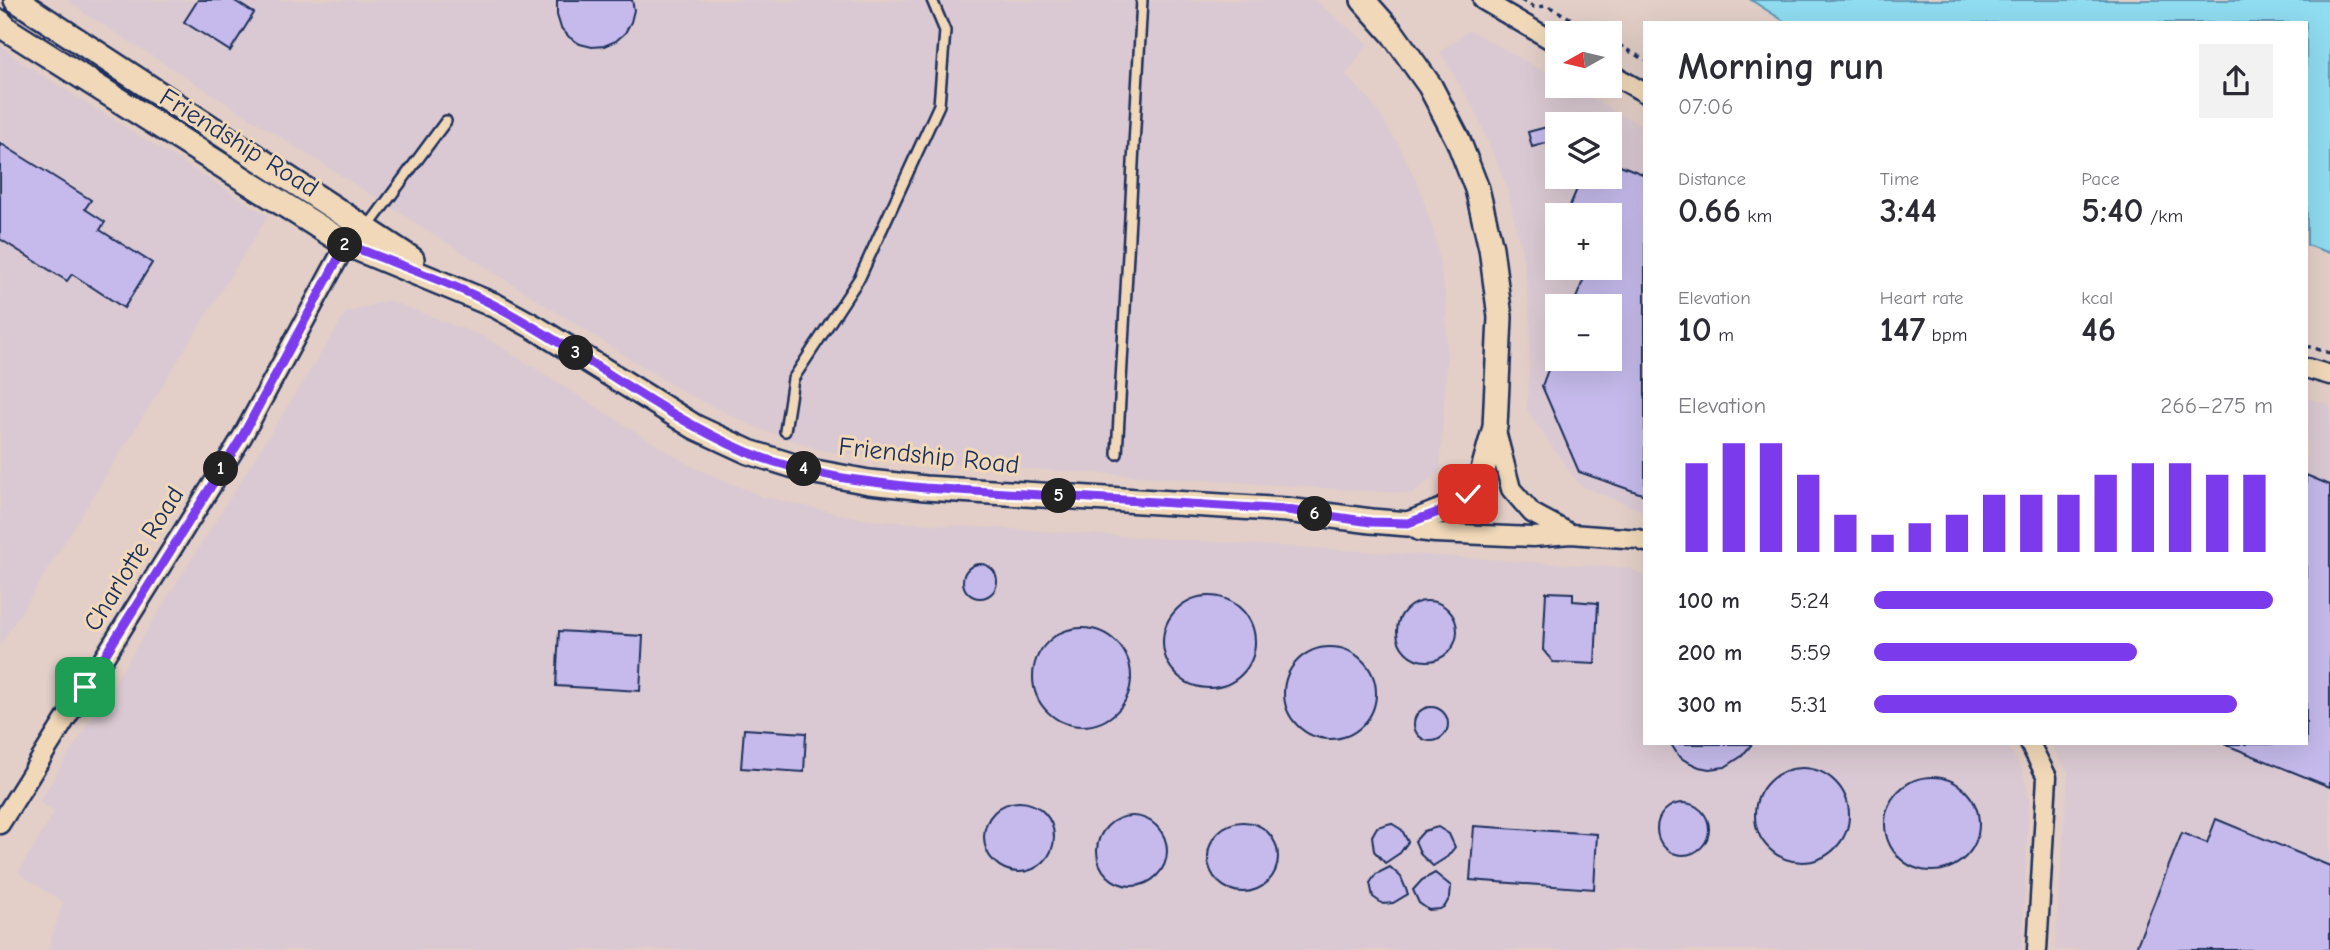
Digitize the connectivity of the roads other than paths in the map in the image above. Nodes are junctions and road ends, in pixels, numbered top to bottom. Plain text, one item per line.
1 (16, 0) edge
2 (932, 0) edge
3 (1142, 0) edge
4 (1363, 0) edge
5 (1483, 0) edge
6 (0, 22) edge
7 (1545, 36) edge
8 (1622, 80) edge
9 (1643, 92) edge
10 (446, 121) dead end
11 (365, 230) junction
12 (346, 244) junction
13 (459, 289) junction
14 (2308, 369) edge
15 (2330, 375) edge
16 (1495, 427) junction
17 (786, 431) dead end
18 (1117, 454) dead end
19 (1408, 523) junction
20 (1571, 534) junction
21 (1643, 541) edge
22 (2031, 745) edge
23 (0, 824) edge
24 (2037, 950) edge

1 - 11 street, Friendship Road
2 - 17 lane
3 - 18 lane
4 - 16 street
5 - 7 street
6 - 12 street, Friendship Road
8 - 9 street
10 - 11 lane
11 - 13 street, Friendship Road
12 - 13 street, Friendship Road
12 - 23 street, Charlotte Road
13 - 19 street, Friendship Road
14 - 15 street
16 - 19 street
16 - 20 street
19 - 20 street, Friendship Road
20 - 21 street, Friendship Road
22 - 24 street

